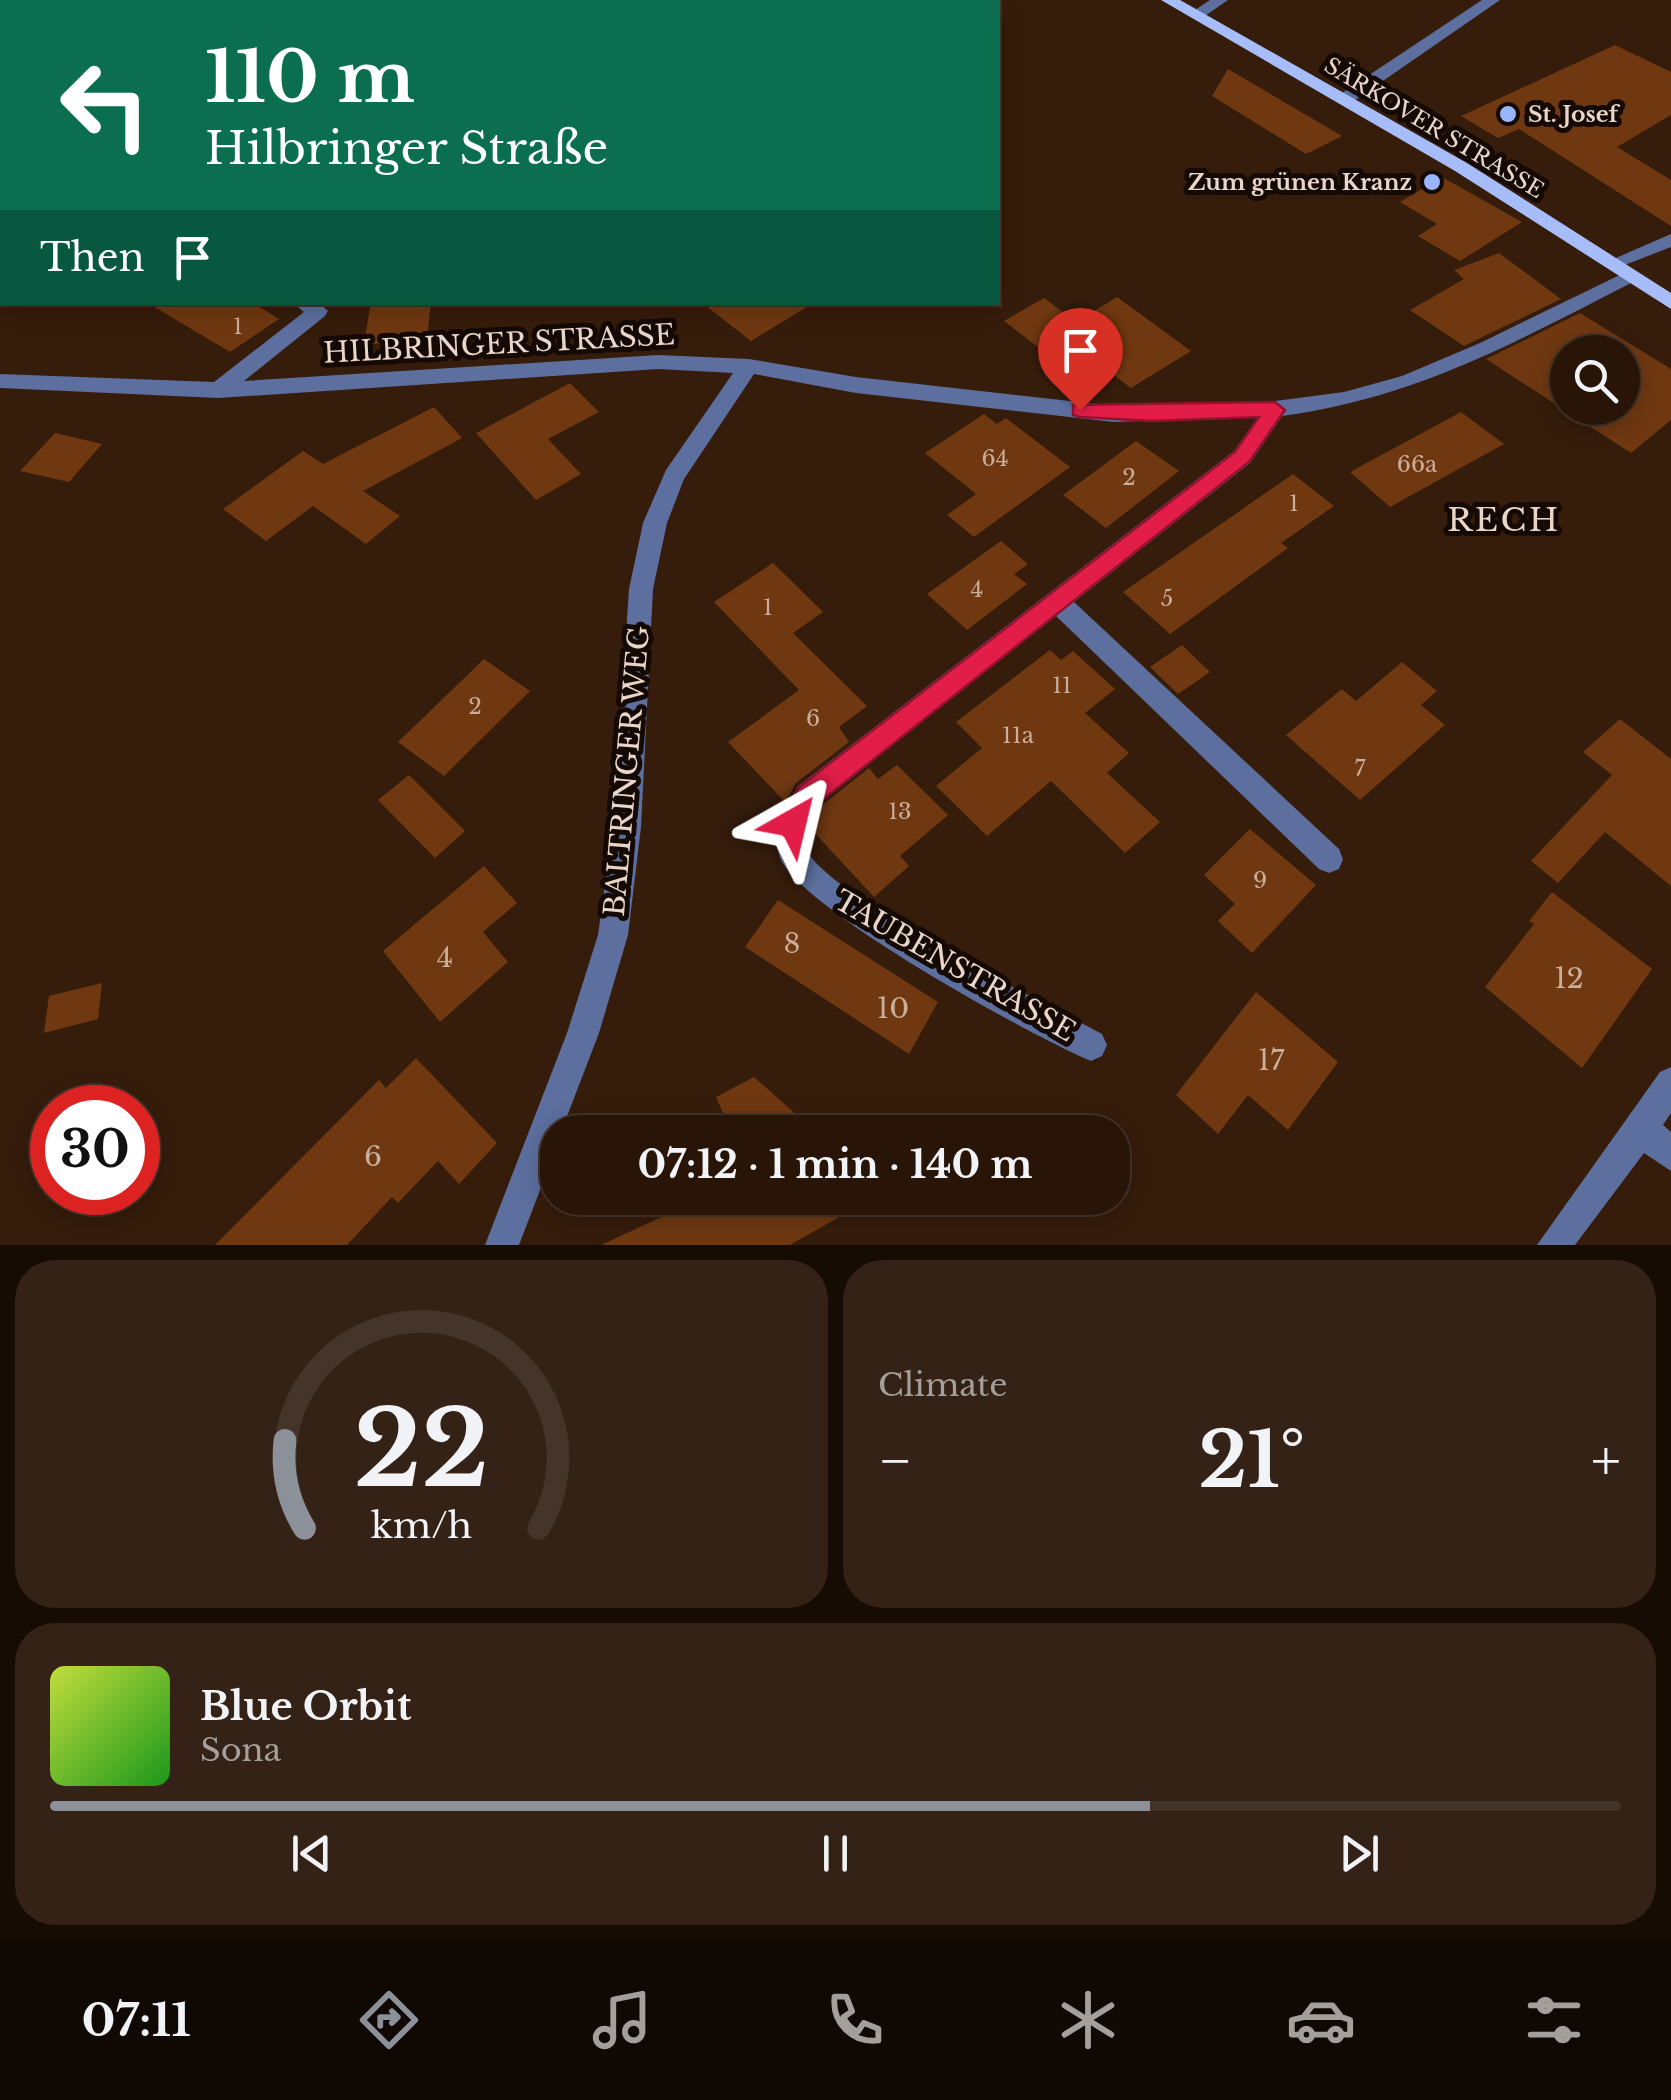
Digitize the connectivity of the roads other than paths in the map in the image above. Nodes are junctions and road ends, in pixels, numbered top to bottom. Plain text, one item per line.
1 (1169, 0) edge
2 (1220, 0) edge
3 (1492, 0) edge
4 (1197, 15) junction
5 (1346, 99) junction
6 (1671, 240) edge
7 (1621, 270) junction
8 (1671, 302) edge
9 (310, 306) edge
10 (749, 366) junction
11 (0, 381) edge
12 (218, 390) junction
13 (1275, 410) junction
14 (1058, 602) junction
15 (1330, 859) dead end
16 (1091, 1044) dead end
17 (1671, 1083) edge
18 (1642, 1130) junction
19 (1671, 1154) edge
20 (502, 1245) edge
21 (1554, 1245) edge

1 - 4 main road, SÄRKOVER STRASSE
2 - 4 street
3 - 5 street
4 - 5 main road, SÄRKOVER STRASSE
5 - 7 main road, SÄRKOVER STRASSE
6 - 7 street, HILBRINGER STRASSE
7 - 8 main road, SÄRKOVER STRASSE
7 - 13 street, HILBRINGER STRASSE
9 - 12 street
10 - 12 street, HILBRINGER STRASSE
10 - 13 street, HILBRINGER STRASSE
10 - 20 street, BALTRINGER WEG
11 - 12 street, HILBRINGER STRASSE
13 - 14 street, TAUBENSTRASSE
14 - 15 street
14 - 16 street, TAUBENSTRASSE
17 - 18 street
18 - 19 street
18 - 21 street

